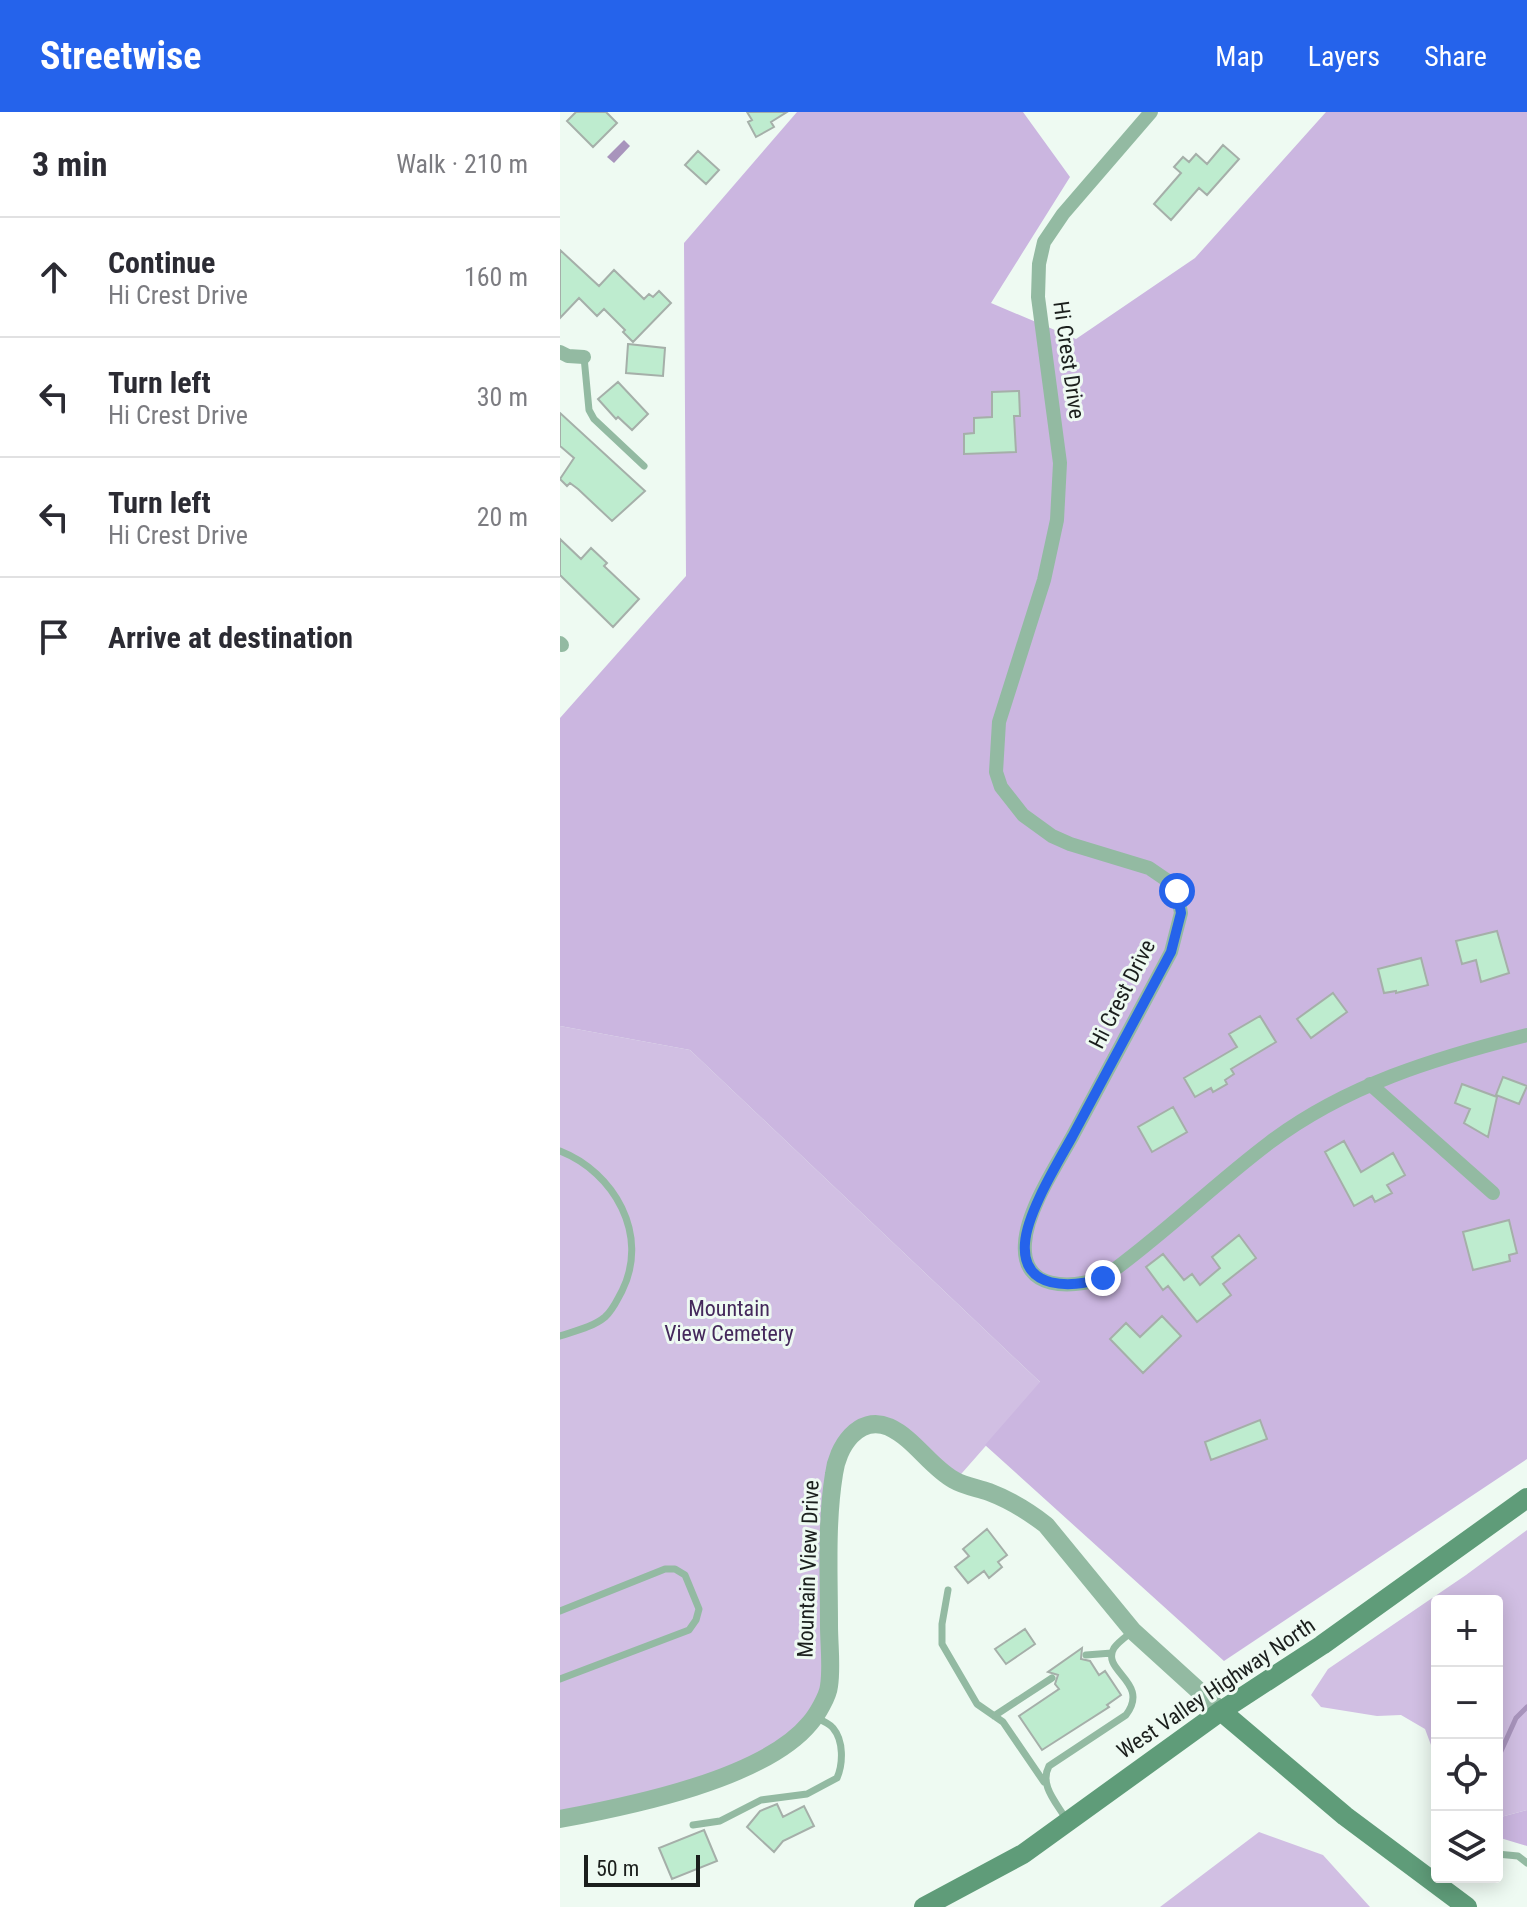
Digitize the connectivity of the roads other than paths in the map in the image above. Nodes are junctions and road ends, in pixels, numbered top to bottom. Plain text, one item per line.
1 (1151, 112) edge
2 (560, 352) edge
3 (584, 357) joint
4 (644, 466) dead end
5 (1527, 1035) edge
6 (1370, 1084) junction
7 (560, 1151) edge
8 (1493, 1193) dead end
9 (560, 1336) edge
10 (1527, 1498) edge
11 (948, 1590) dead end
12 (560, 1611) edge
13 (1133, 1631) junction
14 (1112, 1653) junction
15 (1086, 1655) dead end
16 (1052, 1678) dead end
17 (560, 1679) edge
18 (1221, 1711) junction
19 (815, 1716) junction
20 (994, 1716) junction
21 (1044, 1782) junction
22 (560, 1819) edge
23 (1067, 1821) junction
24 (693, 1825) dead end
25 (1503, 1855) edge
26 (1527, 1863) edge
27 (1429, 1872) edge
28 (1454, 1903) edge
29 (924, 1907) edge

1 - 6 street, Hi Crest Drive
2 - 3 street
3 - 4 lane
5 - 6 street, Hi Crest Drive
6 - 8 street
7 - 9 lane
10 - 18 main road, West Valley Highway North
11 - 20 lane
12 - 17 lane
13 - 14 lane
13 - 18 street, Mountain View Drive
13 - 19 street, Mountain View Drive
14 - 15 lane
14 - 21 lane
16 - 20 lane
18 - 23 main road, West Valley Highway North
18 - 27 main road
19 - 22 street, Mountain View Drive
19 - 24 lane
20 - 21 lane
21 - 23 lane
23 - 29 main road, West Valley Highway North
25 - 26 lane
27 - 28 main road

